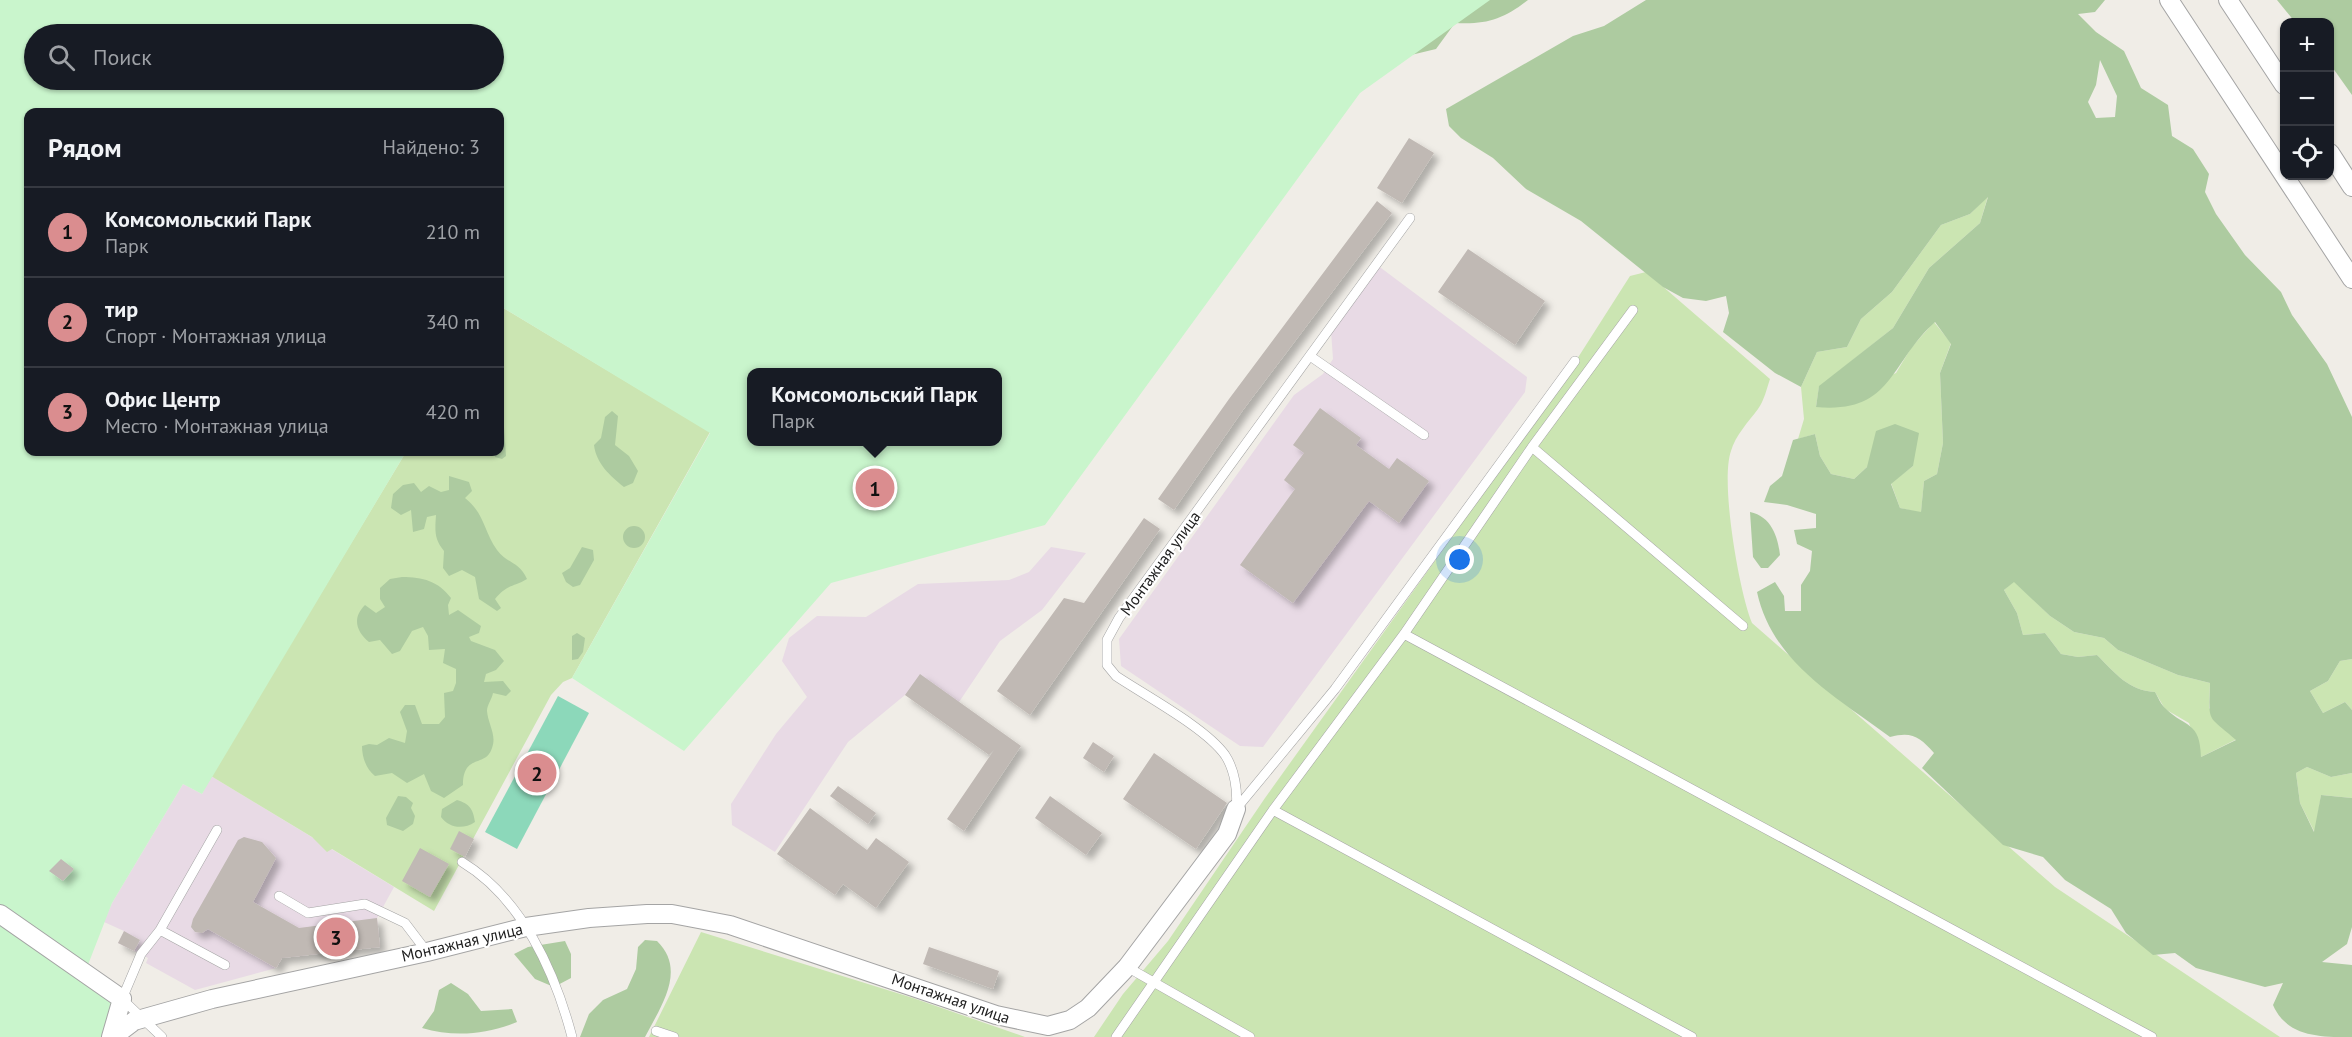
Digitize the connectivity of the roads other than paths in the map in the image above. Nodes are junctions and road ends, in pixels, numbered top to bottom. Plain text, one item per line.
1 (2169, 0) edge
2 (2228, 0) edge
3 (2280, 79) edge
4 (2334, 159) edge
5 (2352, 187) edge
6 (1410, 218) dead end
7 (2352, 279) edge
8 (1633, 310) dead end
9 (1310, 356) junction
10 (1575, 361) dead end
11 (1425, 435) dead end
12 (1532, 447) junction
13 (1743, 626) dead end
14 (1404, 634) junction
15 (1236, 809) junction
16 (1273, 810) junction
17 (217, 830) dead end
18 (462, 862) dead end
19 (279, 896) dead end
20 (0, 914) edge
21 (526, 927) junction
22 (160, 930) junction
23 (427, 951) junction
24 (225, 964) dead end
25 (1127, 967) junction
26 (1153, 982) junction
27 (122, 999) junction
28 (142, 1018) junction
29 (656, 1031) dead end
30 (112, 1037) edge
31 (162, 1037) edge
32 (572, 1037) edge
33 (674, 1037) edge
34 (1116, 1037) edge
35 (1250, 1037) edge
36 (1692, 1037) edge
37 (2152, 1037) edge

1 - 7 street
2 - 3 street
4 - 5 street
6 - 9 lane, Монтажная улица
8 - 12 lane
9 - 11 lane
9 - 15 lane, Монтажная улица
10 - 15 lane
12 - 13 lane
12 - 14 lane
14 - 16 lane
14 - 37 lane
15 - 25 street, Монтажная улица
16 - 26 lane
16 - 36 lane
17 - 22 lane
18 - 21 lane
19 - 23 lane
20 - 27 street
21 - 23 street, Монтажная улица
21 - 25 street, Монтажная улица
21 - 32 lane
22 - 24 lane
22 - 27 lane
23 - 28 street, Монтажная улица
25 - 26 lane
26 - 34 lane
26 - 35 lane
27 - 28 lane
27 - 30 street
28 - 30 street, Монтажная улица
28 - 31 lane
29 - 33 lane

